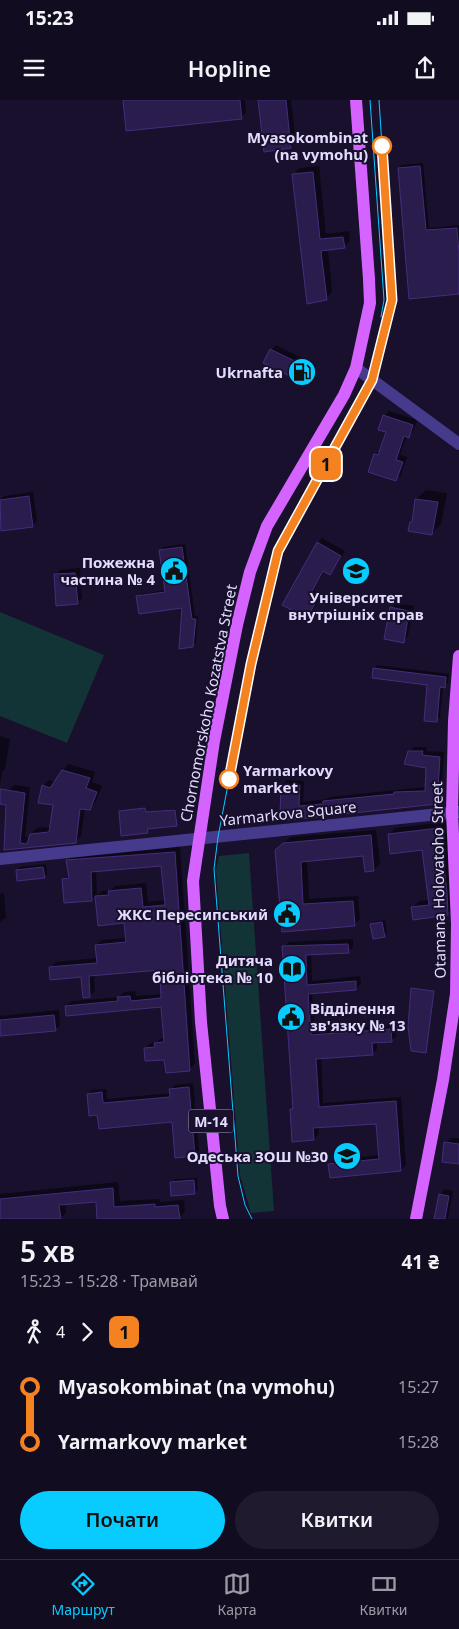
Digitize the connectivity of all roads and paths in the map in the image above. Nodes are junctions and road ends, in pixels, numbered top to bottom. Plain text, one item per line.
1 (356, 100) edge
2 (356, 368) junction
3 (459, 444) edge
4 (459, 656) edge
5 (456, 812) edge
6 (199, 838) junction
7 (0, 859) edge
8 (223, 1219) edge
9 (416, 1219) edge

1 - 2 main road, Chornomorskoho Kozatstva Street / М-14
2 - 3 street
2 - 6 main road, Chornomorskoho Kozatstva Street / М-14
4 - 5 main road, Otamana Holovatoho Street
5 - 6 street, Yarmarkova Square
5 - 9 main road, Otamana Holovatoho Street
6 - 7 street, Yarmarkova Square
6 - 8 main road, Chornomorskoho Kozatstva Street / М-14

